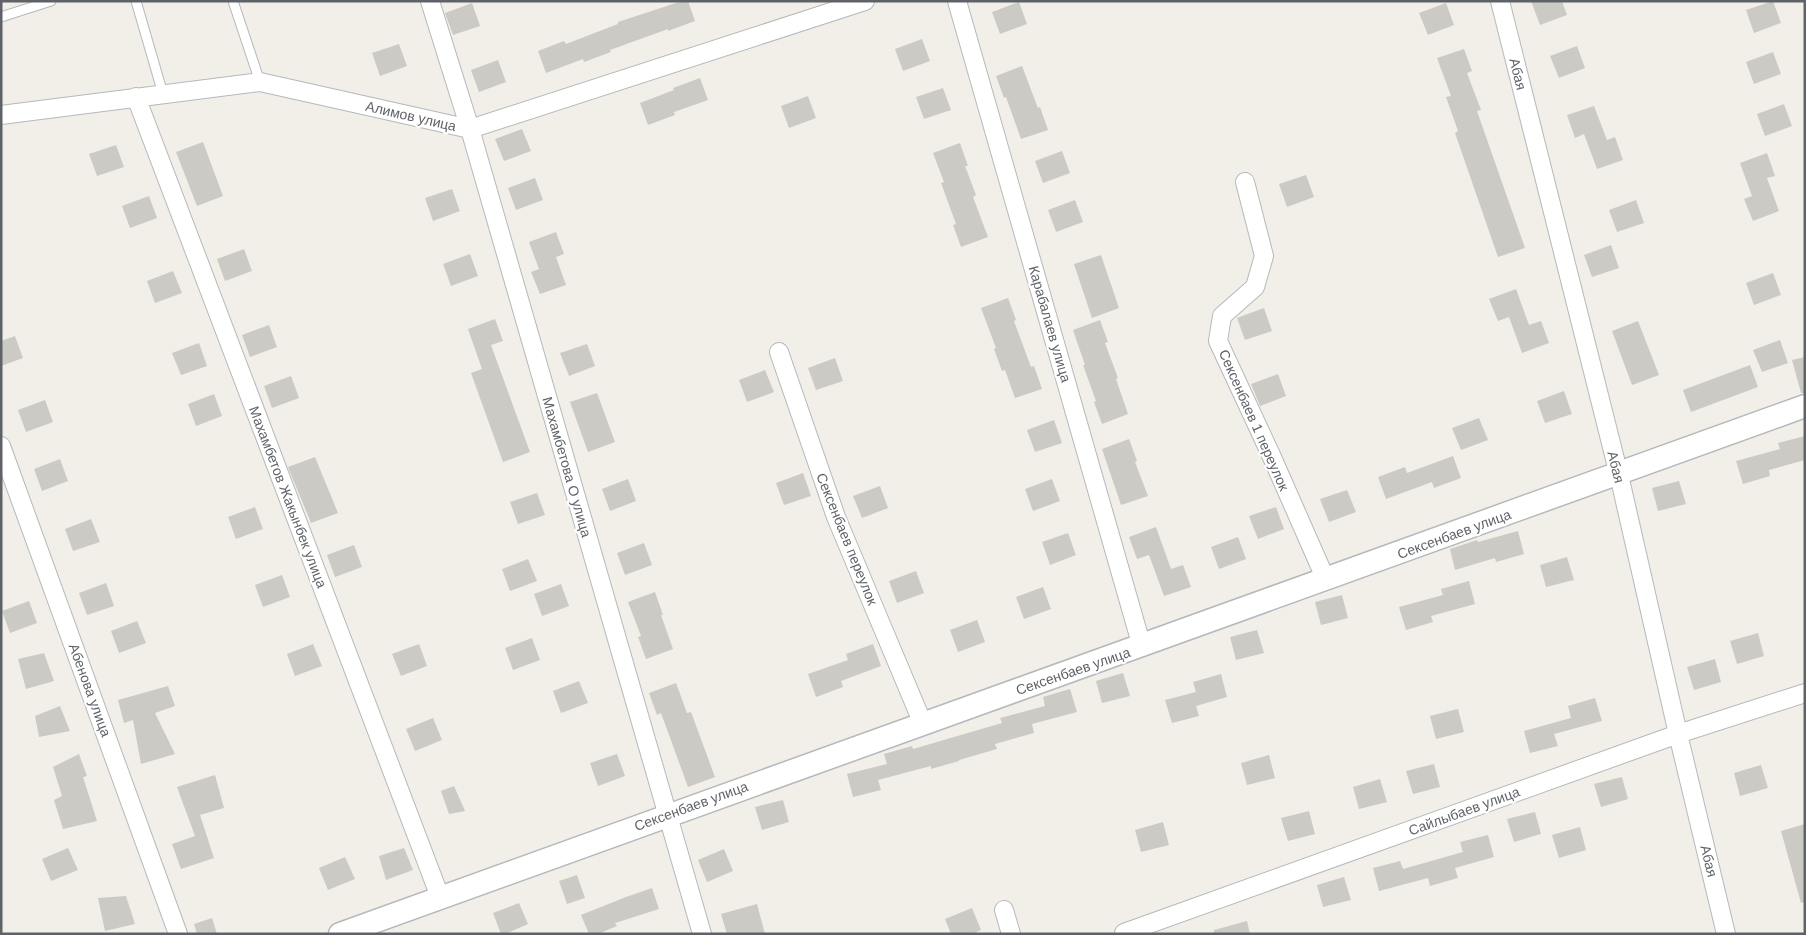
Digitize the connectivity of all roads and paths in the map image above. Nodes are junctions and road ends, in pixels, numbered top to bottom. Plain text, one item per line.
1 (51, 1) edge
2 (136, 1) edge
3 (233, 1) edge
4 (430, 1) edge
5 (865, 1) edge
6 (957, 1) edge
7 (1500, 1) edge
8 (1, 17) edge
9 (260, 82) junction
10 (163, 94) junction
11 (136, 97) junction
12 (1, 115) edge
13 (470, 129) junction
14 (1245, 182) dead end
15 (779, 352) dead end
16 (1805, 406) edge
17 (1, 446) edge
18 (1618, 475) junction
19 (1326, 580) junction
20 (1142, 647) junction
21 (1805, 693) edge
22 (924, 724) junction
23 (1678, 734) junction
24 (666, 814) junction
25 (440, 897) junction
26 (1004, 910) dead end
27 (1124, 933) edge
28 (178, 934) edge
29 (340, 934) edge
30 (702, 934) edge
31 (1011, 934) edge
32 (1726, 934) edge

1 - 8 lane
2 - 10 lane
3 - 9 lane
4 - 13 street, Махамбетова О улица
5 - 13 street, Алимов улица
6 - 20 street, Карабалаев улица
7 - 18 street, Абая
9 - 10 street, Алимов улица
9 - 13 street, Алимов улица
10 - 11 street, Алимов улица
11 - 12 street, Алимов улица
11 - 25 street, Махамбетов Жакынбек улица
13 - 24 street, Махамбетова О улица
14 - 19 street, Сексенбаев 1 переулок
15 - 22 street, Сексенбаев переулок
16 - 18 street, Сексенбаев улица
17 - 28 street, Абенова улица
18 - 19 street, Сексенбаев улица
18 - 23 street, Абая
19 - 20 street, Сексенбаев улица
20 - 22 street, Сексенбаев улица
21 - 23 street, Сайлыбаев улица
22 - 24 street, Сексенбаев улица
23 - 27 street, Сайлыбаев улица
23 - 32 street, Абая
24 - 25 street, Сексенбаев улица
24 - 30 street, Махамбетова О улица
25 - 29 street, Сексенбаев улица
26 - 31 street

